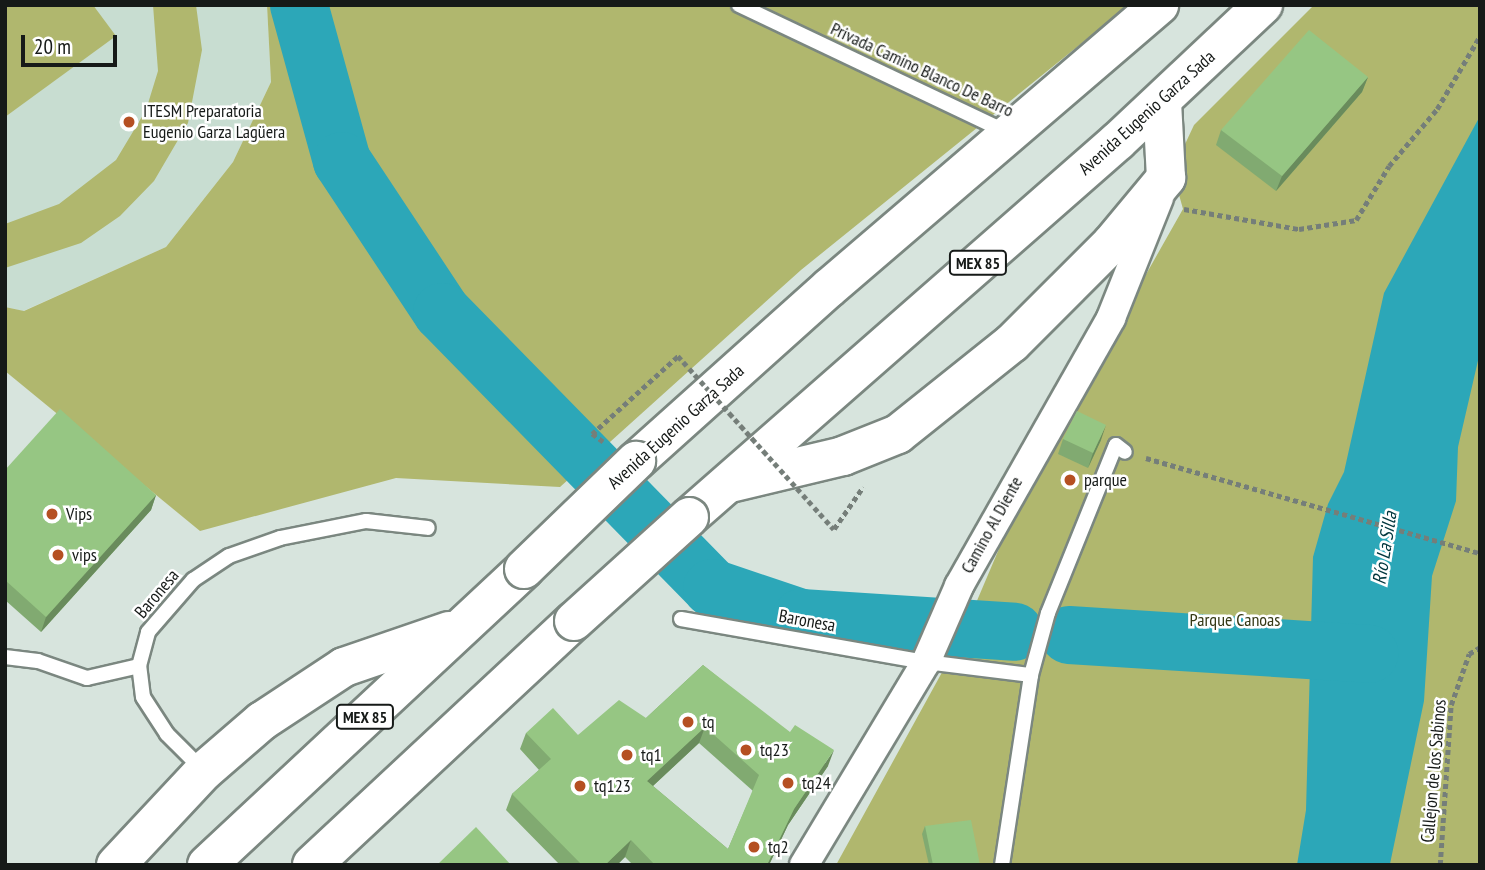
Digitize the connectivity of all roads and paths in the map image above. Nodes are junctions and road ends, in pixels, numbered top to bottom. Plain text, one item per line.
1 (739, 5) edge
2 (1159, 5) edge
3 (1263, 5) edge
4 (1480, 36) edge
5 (1162, 101) junction
6 (1012, 134) junction
7 (1174, 194) junction
8 (678, 356) dead end
9 (1125, 452) joint
10 (724, 485) junction
11 (428, 528) dead end
12 (834, 529) dead end
13 (1480, 552) edge
14 (681, 619) dead end
15 (464, 626) junction
16 (1480, 647) edge
17 (5, 657) edge
18 (927, 661) junction
19 (139, 666) junction
20 (1031, 675) junction
21 (204, 771) junction
22 (372, 805) junction
23 (116, 865) edge
24 (207, 865) edge
25 (296, 865) edge
26 (312, 865) edge
27 (804, 865) edge
28 (1002, 865) edge
29 (1440, 865) edge

1 - 6 lane, Privada Camino Blanco De Barro
2 - 6 highway, Avenida Eugenio Garza Sada / MEX 85
3 - 5 highway, Avenida Eugenio Garza Sada / MEX 85
4 - 7 path
5 - 7 highway
5 - 10 highway, Avenida Eugenio Garza Sada / MEX 85
6 - 15 highway, Avenida Eugenio Garza Sada / MEX 85, bridge
7 - 10 highway
7 - 18 street, Camino Al Diente
8 - 12 path, bridge
9 - 13 path
9 - 20 lane
10 - 22 highway, Avenida Eugenio Garza Sada / MEX 85, bridge
11 - 19 lane, Baronesa
14 - 18 lane, Baronesa
15 - 21 highway
15 - 24 highway, Avenida Eugenio Garza Sada / MEX 85
16 - 29 path, Callejon de los Sabinos
17 - 19 lane
18 - 20 lane, Baronesa
18 - 27 street, Camino Al Diente
19 - 21 lane, Baronesa
20 - 28 lane
21 - 23 highway
22 - 25 highway
22 - 26 highway, Avenida Eugenio Garza Sada / MEX 85

